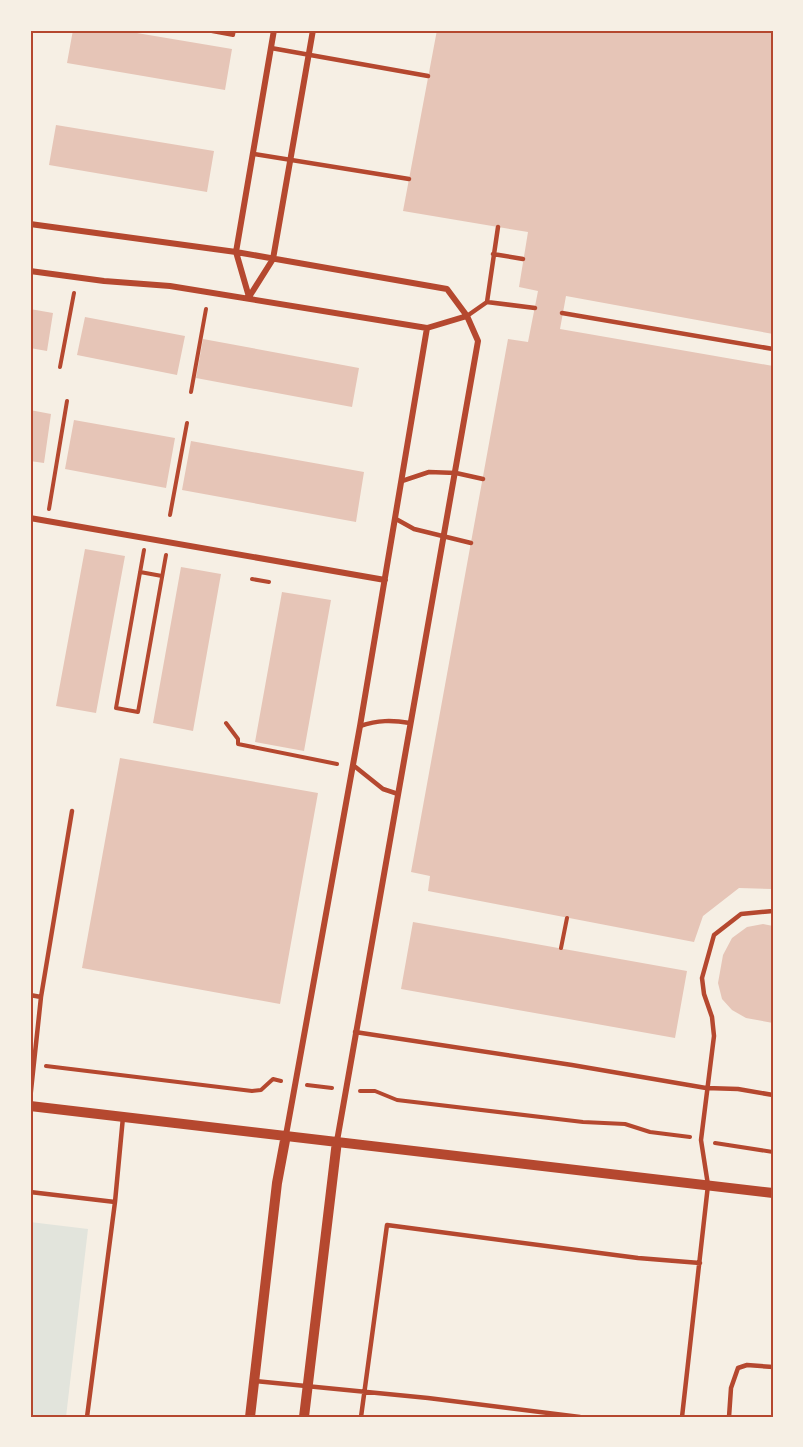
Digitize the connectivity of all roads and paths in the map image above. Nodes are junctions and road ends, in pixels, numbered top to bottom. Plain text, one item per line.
1 (206, 30) edge
2 (234, 30) edge
3 (274, 30) edge
4 (313, 30) edge
5 (271, 48) junction
6 (308, 54) junction
7 (428, 76) dead end
8 (254, 154) junction
9 (290, 161) junction
10 (409, 179) dead end
11 (30, 224) edge
12 (498, 227) dead end
13 (236, 252) junction
14 (493, 254) junction
15 (273, 259) junction
16 (523, 259) dead end
17 (30, 271) edge
18 (74, 293) dead end
19 (249, 297) junction
20 (487, 302) junction
21 (535, 308) dead end
22 (206, 309) dead end
23 (562, 313) dead end
24 (467, 316) junction
25 (427, 328) junction
26 (773, 349) edge
27 (60, 368) dead end
28 (191, 392) dead end
29 (67, 401) dead end
30 (187, 423) dead end
31 (456, 473) junction
32 (483, 479) dead end
33 (402, 481) junction
34 (49, 509) dead end
35 (170, 515) dead end
36 (30, 518) edge
37 (396, 519) junction
38 (444, 537) junction
39 (471, 543) dead end
40 (143, 552) dead end
41 (166, 557) dead end
42 (140, 572) junction
43 (162, 576) junction
44 (252, 579) dead end
45 (385, 580) junction
46 (269, 582) dead end
47 (226, 723) dead end
48 (410, 723) junction
49 (360, 726) junction
50 (337, 764) dead end
51 (352, 765) junction
52 (398, 794) junction
53 (72, 811) dead end
54 (773, 911) edge
55 (567, 918) dead end
56 (561, 948) dead end
57 (30, 994) edge
58 (41, 997) junction
59 (355, 1032) junction
60 (52, 1066) dead end
61 (278, 1080) dead end
62 (311, 1086) dead end
63 (328, 1087) dead end
64 (706, 1088) junction
65 (371, 1093) dead end
66 (773, 1095) edge
67 (30, 1100) edge
68 (30, 1106) edge
69 (123, 1118) junction
70 (286, 1135) junction
71 (680, 1135) dead end
72 (337, 1141) junction
73 (727, 1146) dead end
74 (773, 1152) edge
75 (708, 1185) junction
76 (30, 1192) edge
77 (773, 1193) edge
78 (115, 1202) junction
79 (700, 1263) junction
80 (773, 1366) edge
81 (255, 1381) junction
82 (307, 1386) junction
83 (364, 1392) junction
84 (87, 1417) edge
85 (250, 1417) edge
86 (304, 1417) edge
87 (361, 1417) edge
88 (580, 1417) edge
89 (682, 1417) edge
90 (729, 1417) edge

1 - 2 path
3 - 5 street
4 - 6 street
5 - 6 lane
5 - 8 street
6 - 7 lane
6 - 9 street
8 - 9 lane
8 - 13 street
9 - 10 lane
9 - 15 street
11 - 13 street
12 - 14 lane
13 - 15 street
13 - 19 street
14 - 16 lane
14 - 20 lane
15 - 19 street
15 - 24 street
17 - 19 street
18 - 27 path
19 - 25 street
20 - 21 lane
20 - 24 lane
22 - 28 path
23 - 26 lane
24 - 25 street
24 - 31 street
25 - 33 street
29 - 34 path
30 - 35 path
31 - 32 lane
31 - 33 lane
31 - 38 street
33 - 37 street
36 - 45 street
37 - 38 lane
37 - 45 street
38 - 39 lane
38 - 48 street
40 - 42 path
41 - 43 path
42 - 43 path
42 - 43 path
44 - 46 path
45 - 49 street
47 - 50 path
48 - 49 lane
48 - 52 street
49 - 51 street
51 - 52 lane
51 - 70 street
52 - 59 street
53 - 58 lane
54 - 64 lane
55 - 56 path
57 - 58 lane
58 - 67 lane
59 - 64 lane
59 - 72 street
60 - 61 path
62 - 63 path
64 - 66 lane
64 - 75 lane
65 - 71 path
68 - 69 street
69 - 70 street
69 - 78 lane
70 - 72 street
70 - 81 street
72 - 75 street
72 - 82 street
73 - 74 path
75 - 77 street
75 - 79 lane
76 - 78 lane
78 - 84 lane
79 - 83 lane
79 - 89 lane
80 - 90 lane
81 - 82 lane
81 - 85 street
82 - 83 lane
82 - 86 street
83 - 87 lane
83 - 88 lane

